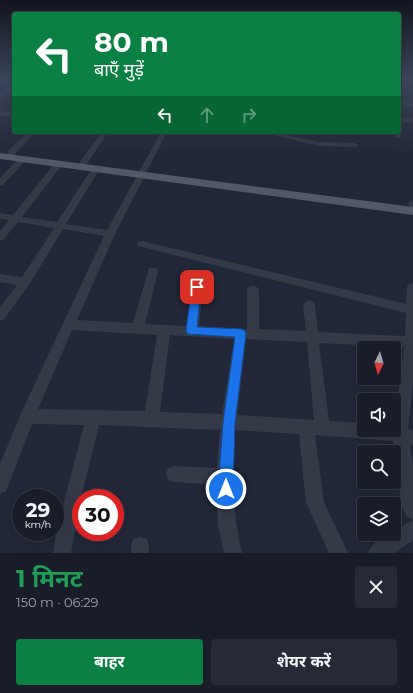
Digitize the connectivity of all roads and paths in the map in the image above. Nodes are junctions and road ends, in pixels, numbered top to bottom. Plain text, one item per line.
1 (0, 113) edge
2 (12, 113) edge
3 (401, 120) edge
4 (413, 120) edge
5 (30, 134) edge
6 (103, 134) edge
7 (163, 134) edge
8 (273, 134) edge
9 (355, 145) dead end
10 (0, 151) edge
11 (11, 153) junction
12 (0, 156) edge
13 (23, 159) junction
14 (83, 163) junction
15 (58, 165) junction
16 (95, 170) junction
17 (143, 174) junction
18 (0, 183) edge
19 (413, 203) edge
20 (413, 210) edge
21 (0, 216) edge
22 (16, 219) junction
23 (60, 226) junction
24 (110, 234) junction
25 (0, 238) edge
26 (142, 244) dead end
27 (153, 271) dead end
28 (0, 278) edge
29 (25, 282) junction
30 (197, 287) dead end
31 (413, 287) edge
32 (254, 290) dead end
33 (413, 303) edge
34 (309, 305) dead end
35 (0, 316) edge
36 (69, 325) junction
37 (138, 328) junction
38 (164, 330) junction
39 (192, 331) junction
40 (247, 333) junction
41 (313, 336) junction
42 (411, 342) junction
43 (27, 416) junction
44 (94, 417) junction
45 (152, 418) junction
46 (229, 423) junction
47 (314, 427) junction
48 (406, 436) edge
49 (174, 474) dead end
50 (225, 477) junction
51 (0, 485) edge
52 (413, 511) edge
53 (413, 529) edge
54 (62, 553) edge
55 (233, 553) edge
56 (339, 553) edge
57 (377, 553) edge

1 - 2 street
3 - 4 street
5 - 11 street
6 - 14 street
7 - 17 street
8 - 9 street
10 - 11 main road
11 - 14 main road
12 - 13 main road
13 - 15 main road
13 - 18 street
14 - 17 main road
15 - 16 main road
15 - 22 street
16 - 17 main road
16 - 23 street
17 - 19 main road
17 - 20 main road
17 - 24 street
19 - 20 street
21 - 22 street
22 - 23 street
22 - 25 street
23 - 24 street
23 - 29 street
24 - 36 street
26 - 33 street
27 - 37 street
28 - 29 street
29 - 35 street
30 - 39 street
31 - 33 street
32 - 40 street
33 - 42 street
34 - 41 street
36 - 37 street
36 - 43 street
37 - 38 street
38 - 39 street
38 - 45 street
39 - 40 street
40 - 41 street
40 - 46 street
41 - 42 street
41 - 47 street
42 - 48 street
43 - 44 street
43 - 51 street
44 - 45 street
44 - 54 street
45 - 46 street
46 - 47 street
46 - 50 street
47 - 48 street
47 - 56 street
48 - 52 street
49 - 50 street
50 - 55 street
53 - 57 street

